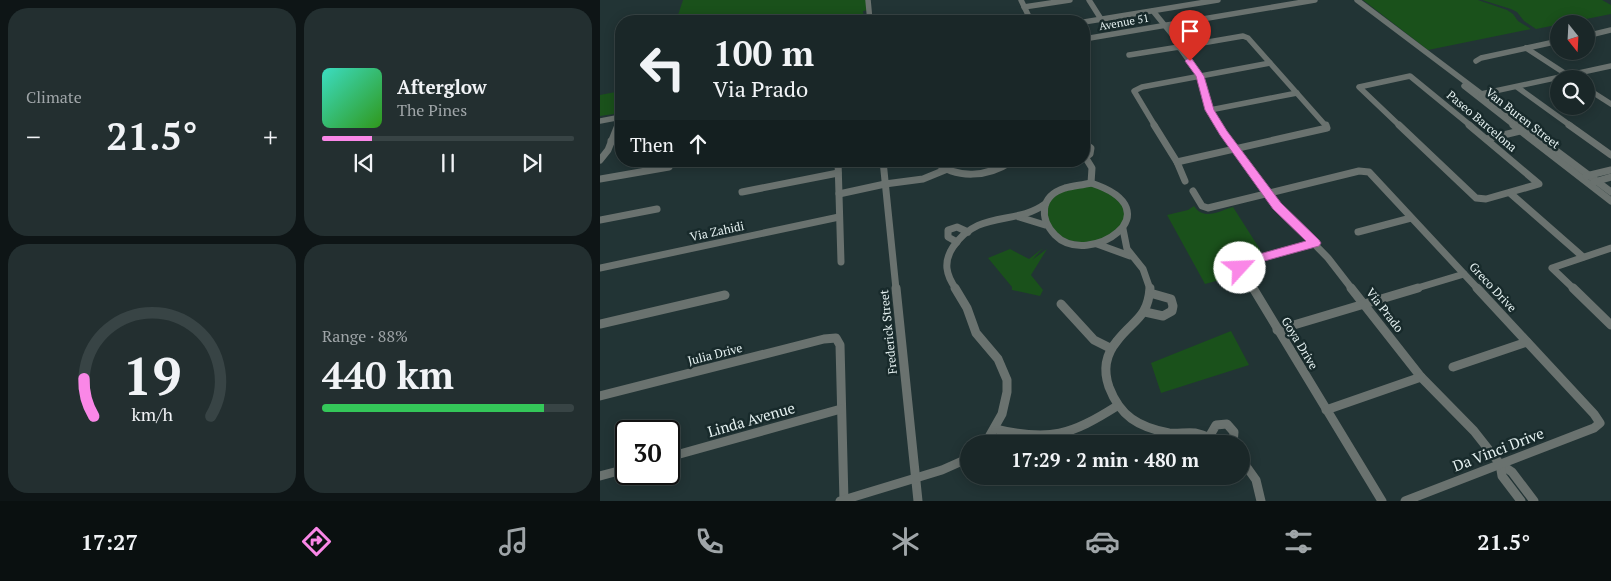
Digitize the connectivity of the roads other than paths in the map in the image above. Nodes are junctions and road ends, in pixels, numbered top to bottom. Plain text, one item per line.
1 (868, 0) edge
2 (1021, 0) edge
3 (1070, 0) edge
4 (1089, 0) edge
5 (1218, 0) edge
6 (1315, 0) edge
7 (1357, 0) edge
8 (1204, 1) edge
9 (1024, 7) junction
10 (1151, 11) junction
11 (869, 15) edge
12 (1028, 15) edge
13 (1102, 19) junction
14 (1090, 21) edge
15 (1162, 26) junction
16 (1611, 30) edge
17 (1595, 34) edge
18 (1090, 38) edge
19 (1550, 43) edge
20 (1179, 46) junction
21 (1526, 48) junction
22 (1129, 55) dead end
23 (1476, 61) dead end
24 (1270, 63) junction
25 (1611, 66) edge
26 (1560, 70) edge
27 (1595, 70) edge
28 (1200, 76) junction
29 (1550, 81) edge
30 (1516, 88) junction
31 (1297, 93) junction
32 (1595, 94) edge
33 (1481, 96) junction
34 (1611, 104) edge
35 (1210, 110) junction
36 (615, 118) edge
37 (600, 121) edge
38 (1525, 130) junction
39 (615, 131) edge
40 (1487, 139) junction
41 (611, 141) junction
42 (615, 141) edge
43 (1235, 149) junction
44 (1611, 155) edge
45 (600, 160) edge
46 (1177, 162) junction
47 (1090, 166) edge
48 (669, 167) dead end
49 (838, 167) edge
50 (885, 167) edge
51 (941, 167) edge
52 (1002, 167) edge
53 (945, 170) junction
54 (1611, 170) edge
55 (838, 173) junction
56 (1585, 177) junction
57 (1611, 178) edge
58 (600, 179) edge
59 (1185, 181) dead end
60 (1091, 183) junction
61 (1593, 183) junction
62 (886, 184) junction
63 (1193, 191) dead end
64 (742, 192) dead end
65 (1611, 192) edge
66 (1510, 193) junction
67 (839, 194) junction
68 (1268, 194) junction
69 (1611, 200) edge
70 (1044, 204) junction
71 (657, 209) dead end
72 (1017, 216) junction
73 (839, 217) junction
74 (1411, 218) junction
75 (600, 220) edge
76 (1045, 225) junction
77 (1122, 229) junction
78 (968, 232) junction
79 (1358, 232) dead end
80 (957, 242) junction
81 (1315, 243) junction
82 (1097, 244) junction
83 (1611, 248) edge
84 (1132, 257) junction
85 (1583, 257) junction
86 (841, 262) dead end
87 (600, 268) edge
88 (1464, 274) junction
89 (1150, 293) junction
90 (725, 295) dead end
91 (1061, 304) dead end
92 (1364, 304) junction
93 (1145, 312) junction
94 (600, 324) edge
95 (1611, 325) edge
96 (1277, 330) junction
97 (1527, 342) junction
98 (1110, 348) junction
99 (1453, 367) dead end
100 (1422, 377) junction
101 (600, 396) edge
102 (1117, 406) junction
103 (841, 409) junction
104 (1326, 410) junction
105 (1600, 423) joint
106 (996, 429) junction
107 (992, 435) edge
108 (1204, 435) edge
109 (1209, 435) edge
110 (1234, 435) edge
111 (680, 454) edge
112 (960, 462) edge
113 (1500, 464) junction
114 (615, 472) edge
115 (1250, 472) edge
116 (600, 476) edge
117 (915, 478) junction
118 (843, 501) edge
119 (918, 501) edge
120 (1261, 501) edge
121 (1382, 501) edge
122 (1405, 501) edge
123 (1521, 501) edge
124 (1534, 501) edge

1 - 11 street
2 - 9 street
3 - 9 street
4 - 13 street
5 - 8 street
6 - 15 street, Avenue 51
7 - 33 street, Van Buren Street
8 - 10 street
9 - 12 street
10 - 13 street
10 - 15 street, Via Prado
13 - 14 street
15 - 18 street, Avenue 51
15 - 20 street, Via Prado
16 - 17 street
19 - 21 street
20 - 22 street
20 - 24 street
20 - 28 street, Via Prado
21 - 23 street
21 - 26 street
24 - 28 street
24 - 31 street
25 - 27 street
28 - 35 street, Via Prado
28 - 46 street
29 - 30 street
30 - 33 street
30 - 44 street
31 - 35 street
31 - 43 street
32 - 34 street
33 - 38 street, Van Buren Street
35 - 43 street, Via Prado
36 - 37 street
38 - 40 street
38 - 56 street, Van Buren Street
39 - 41 street
40 - 66 street, Paseo Barcelona
40 - 66 street, Paseo Barcelona
41 - 42 street
41 - 45 street
43 - 46 street
43 - 68 street, Via Prado
46 - 59 street
47 - 60 street
48 - 58 street
49 - 55 street
50 - 62 street, Frederick Street
51 - 53 street
52 - 53 street
53 - 62 street
54 - 56 street
55 - 64 street
55 - 67 street
56 - 61 street, Van Buren Street
57 - 61 street
60 - 70 street
60 - 77 street
61 - 65 street, Van Buren Street
61 - 69 street, Van Buren Street
62 - 67 street
62 - 117 street, Frederick Street
63 - 68 street
66 - 85 street
67 - 73 street
68 - 74 street, Greco Drive
68 - 81 street, Via Prado
70 - 72 street
70 - 76 street
71 - 75 street
72 - 76 street
72 - 78 street
73 - 86 street
73 - 87 street, Via Zahidi
74 - 79 street
74 - 88 street, Greco Drive
76 - 82 street
77 - 82 street
77 - 84 street
78 - 80 street
78 - 80 street
80 - 106 street
81 - 92 street, Via Prado
81 - 96 street, Goya Drive
82 - 84 street
83 - 85 street
84 - 89 street
85 - 95 street
88 - 92 street
88 - 97 street, Greco Drive
89 - 93 street
89 - 93 street
90 - 94 street
91 - 98 street
92 - 96 street
92 - 100 street, Via Prado
93 - 98 street
96 - 104 street, Goya Drive
97 - 99 street
97 - 105 street, Greco Drive
98 - 102 street
100 - 104 street
100 - 113 street, Via Prado
101 - 103 street, Julia Drive
102 - 106 street
102 - 108 street
103 - 111 street, Linda Avenue
103 - 118 street
104 - 121 street, Goya Drive
105 - 113 street, Da Vinci Drive
106 - 107 street
109 - 110 street
112 - 117 street
113 - 122 street, Da Vinci Drive
113 - 123 street, Via Prado
113 - 124 street, Via Prado
114 - 116 street
115 - 120 street
117 - 118 street
117 - 119 street, Frederick Street

